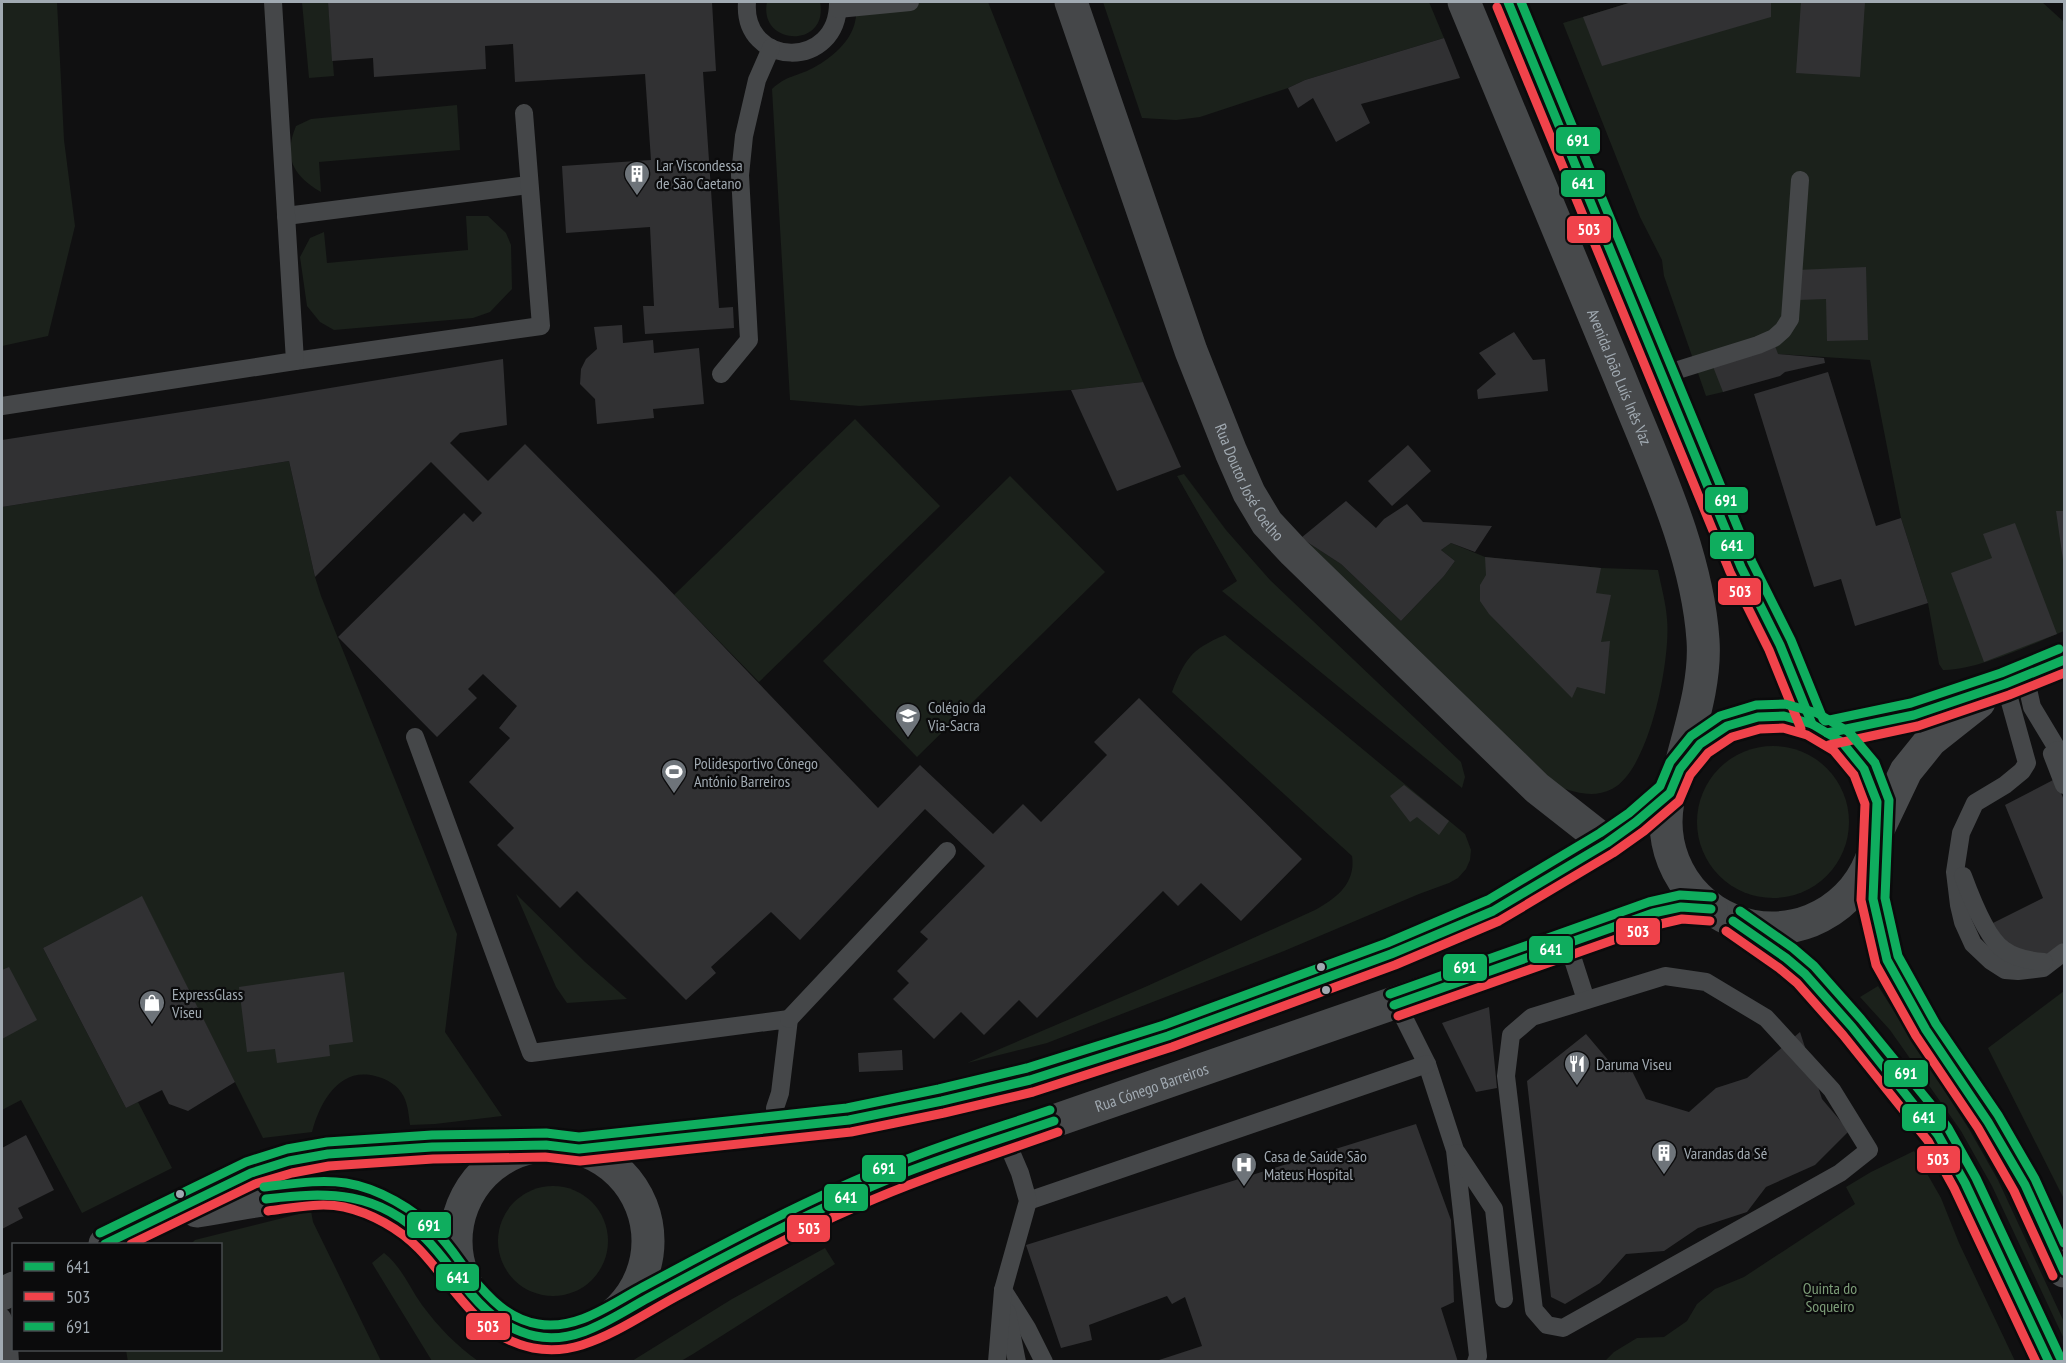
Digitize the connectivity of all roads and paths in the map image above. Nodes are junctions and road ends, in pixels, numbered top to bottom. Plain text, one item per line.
1 (273, 2) edge
2 (747, 2) edge
3 (910, 2) edge
4 (1071, 2) edge
5 (1464, 2) edge
6 (1508, 2) edge
7 (838, 5) edge
8 (771, 48) junction
9 (524, 113) dead end
10 (1800, 180) dead end
11 (528, 185) junction
12 (286, 216) junction
13 (295, 361) junction
14 (720, 374) dead end
15 (1662, 375) junction
16 (2, 406) edge
17 (2064, 660) edge
18 (2015, 680) junction
19 (1819, 728) junction
20 (415, 737) dead end
21 (2061, 755) edge
22 (1675, 781) junction
23 (2064, 785) edge
24 (1607, 843) junction
25 (1875, 844) junction
26 (1959, 850) junction
27 (947, 851) dead end
28 (1722, 915) junction
29 (1568, 944) junction
30 (2064, 946) edge
31 (2064, 952) edge
32 (1586, 1000) junction
33 (1397, 1004) junction
34 (789, 1020) junction
35 (1427, 1064) junction
36 (776, 1128) junction
37 (1005, 1138) junction
38 (546, 1145) junction
39 (579, 1149) junction
40 (1455, 1150) junction
41 (1028, 1201) junction
42 (162, 1217) junction
43 (109, 1243) edge
44 (2064, 1271) edge
45 (1003, 1290) junction
46 (473, 1298) junction
47 (1504, 1299) dead end
48 (2, 1317) edge
49 (610, 1318) junction
50 (10, 1362) edge
51 (998, 1362) edge
52 (1017, 1362) edge
53 (1044, 1362) edge
54 (1476, 1362) edge
55 (2049, 1362) edge

1 - 12 lane
2 - 8 lane
3 - 7 lane
4 - 24 street, Rua Doutor José Coelho
5 - 22 main road, Avenida João Luís Inês Vaz
6 - 15 main road
7 - 8 lane
8 - 14 lane
9 - 11 lane
10 - 15 lane
11 - 12 lane
11 - 13 lane
12 - 13 lane
13 - 16 lane
15 - 19 main road
17 - 18 main road
18 - 19 main road
18 - 21 lane
18 - 25 main road
18 - 26 lane
19 - 22 main road
19 - 25 main road
20 - 34 lane
21 - 23 lane
22 - 24 main road
22 - 28 main road
24 - 36 main road
25 - 28 main road
25 - 44 main road
26 - 30 lane
26 - 31 lane
27 - 34 lane
28 - 29 main road, Rua Cónego Barreiros
28 - 55 main road
29 - 32 lane
29 - 33 main road, Rua Cónego Barreiros
32 - 32 lane
33 - 35 lane
33 - 37 main road, Rua Cónego Barreiros
34 - 36 lane
35 - 40 lane
35 - 41 lane
36 - 39 main road
37 - 41 lane
37 - 49 main road, Rua Cónego Barreiros
38 - 39 main road
38 - 42 main road
38 - 46 main road
39 - 49 main road
40 - 47 lane
40 - 54 lane
41 - 45 lane
42 - 43 main road
42 - 46 main road
45 - 51 lane
45 - 52 lane
45 - 53 lane
46 - 49 main road
48 - 50 lane

